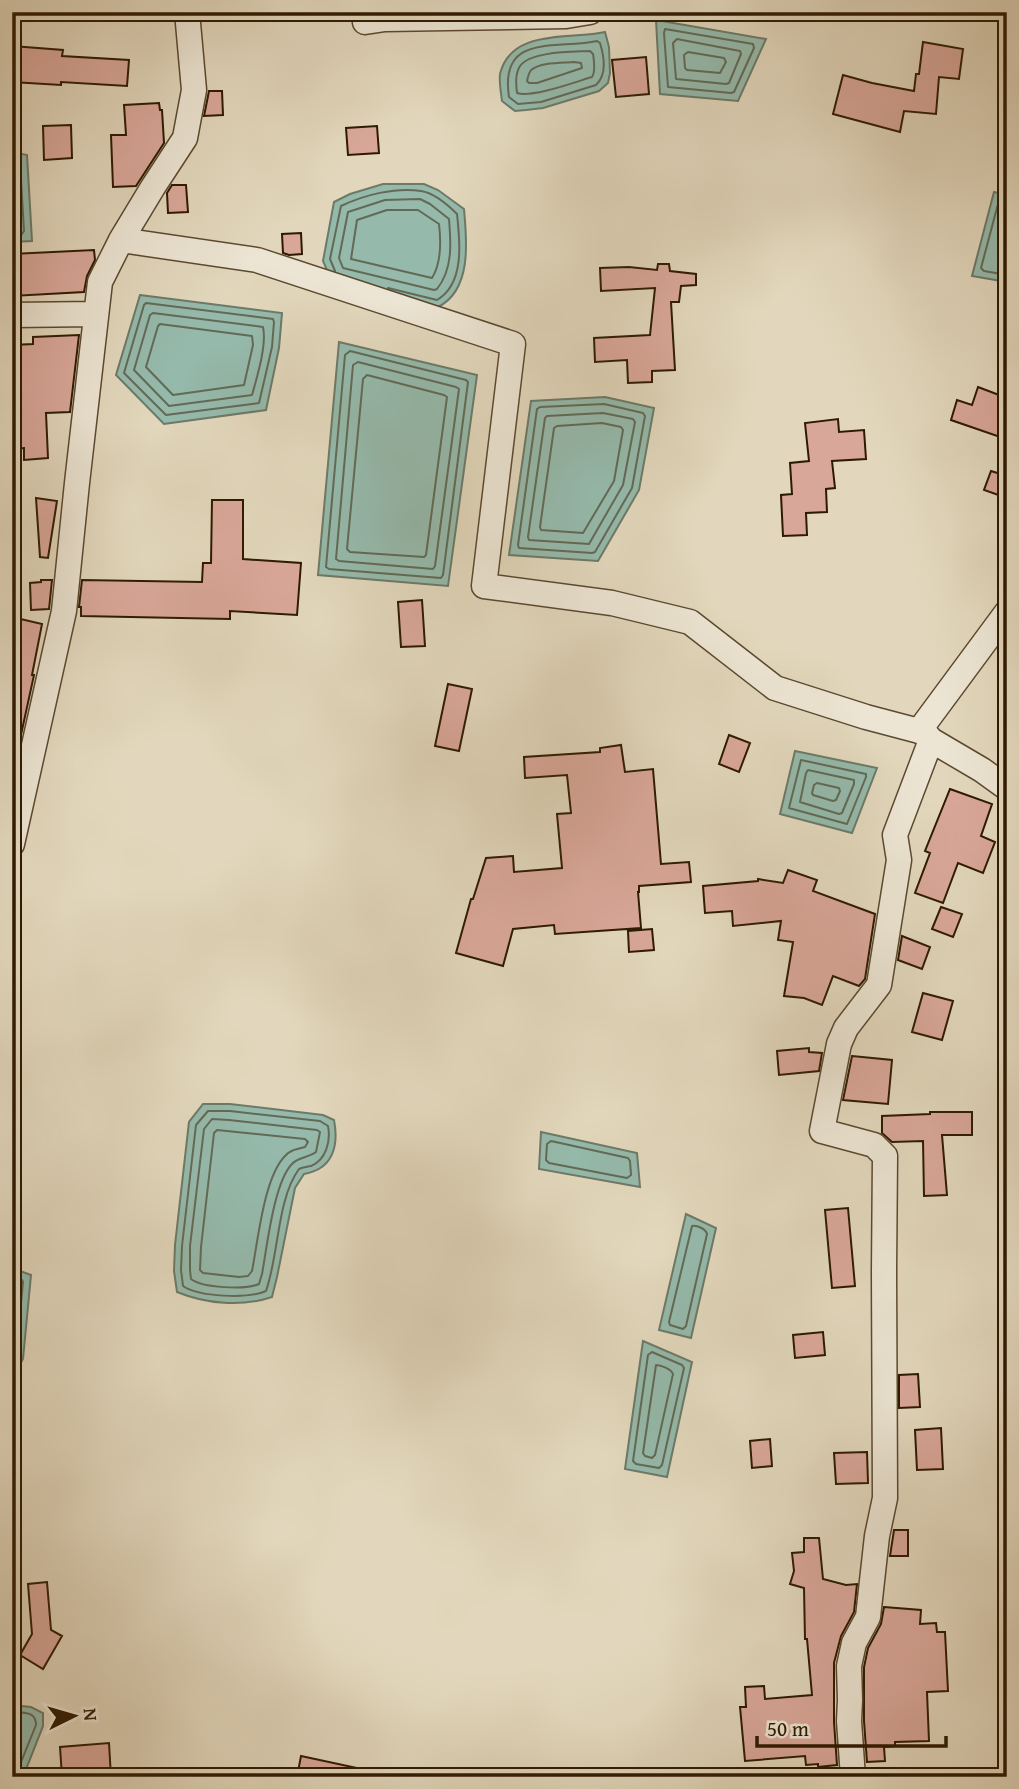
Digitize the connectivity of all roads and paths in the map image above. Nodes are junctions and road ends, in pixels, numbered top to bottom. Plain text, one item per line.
1 (187, 12) edge
2 (590, 12) edge
3 (365, 22) dead end
4 (121, 240) junction
5 (96, 314) junction
6 (12, 315) edge
7 (1007, 612) edge
8 (925, 735) junction
9 (1007, 788) edge
10 (12, 844) edge
11 (853, 1777) edge

1 - 4 street
2 - 3 street
4 - 5 street
4 - 8 street
5 - 6 street
5 - 10 street
7 - 8 street
8 - 9 street
8 - 11 street

